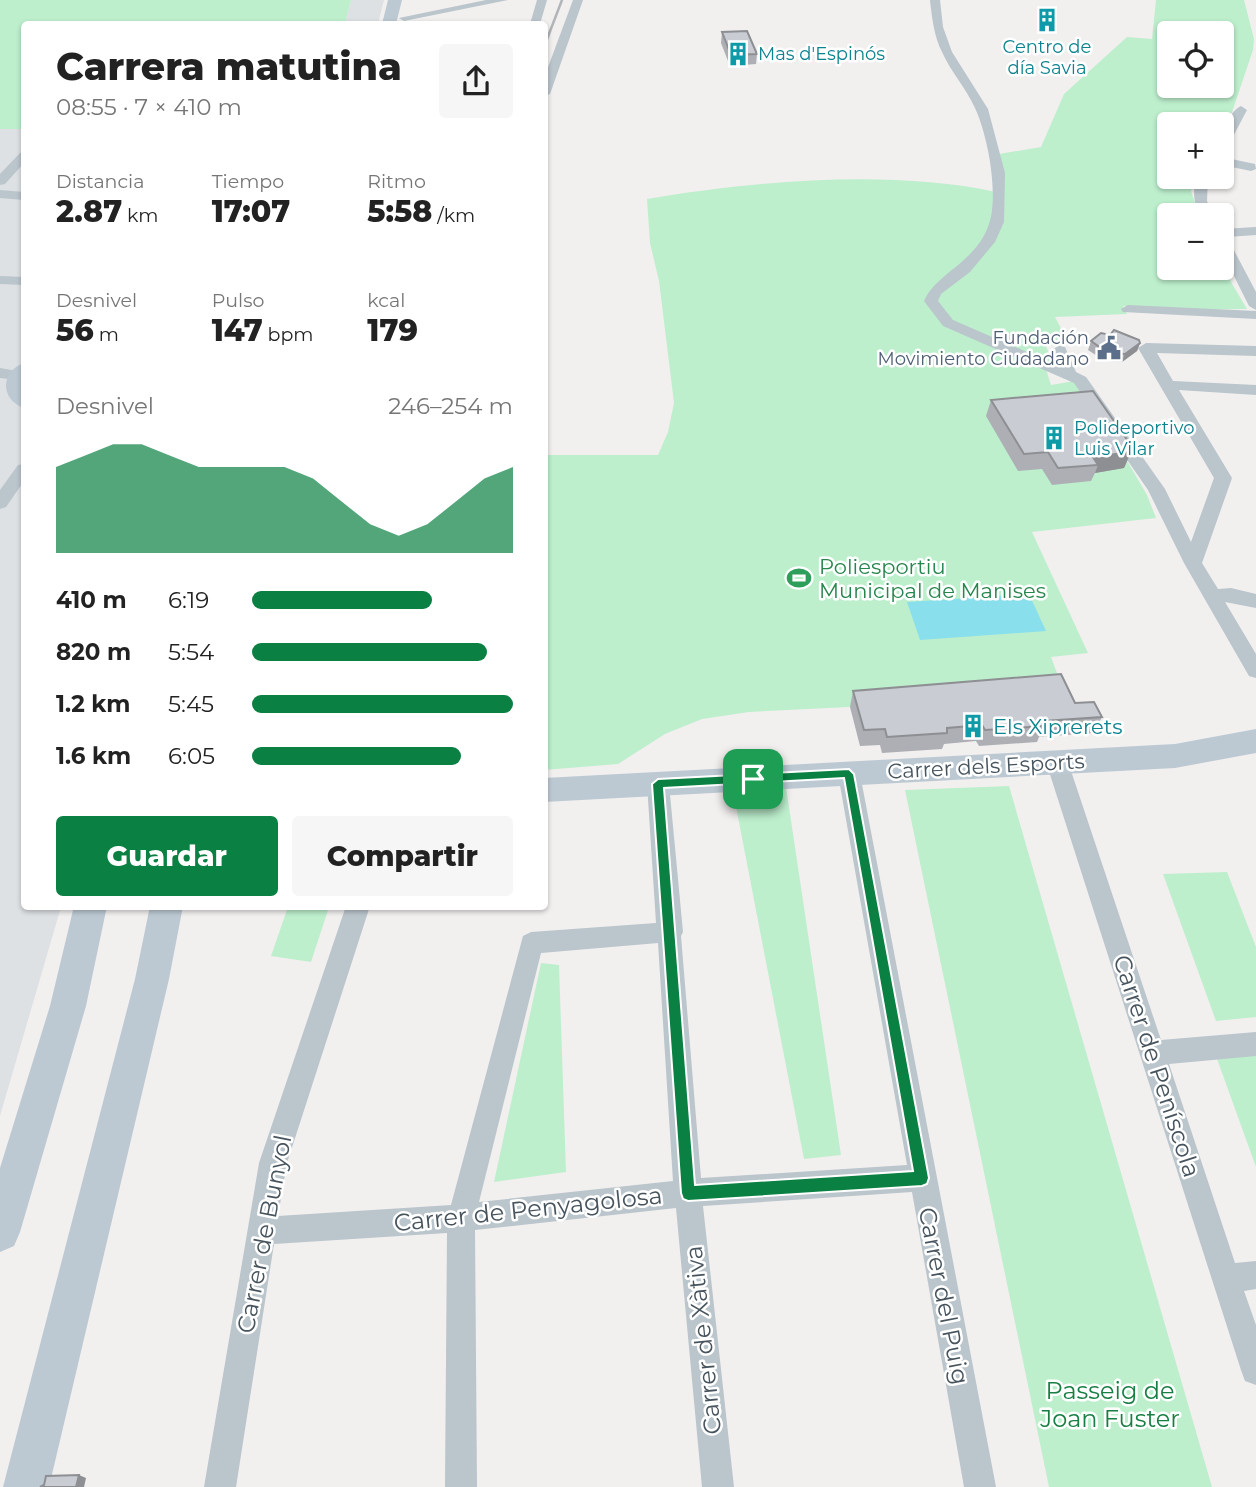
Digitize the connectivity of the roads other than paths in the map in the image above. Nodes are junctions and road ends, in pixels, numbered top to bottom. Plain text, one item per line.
1 (503, 0) edge
2 (542, 0) edge
3 (578, 0) edge
4 (935, 0) edge
5 (401, 13) edge
6 (536, 21) edge
7 (548, 83) edge
8 (1241, 110) dead end
9 (1234, 123) edge
10 (21, 159) edge
11 (1234, 163) edge
12 (1251, 167) dead end
13 (0, 181) edge
14 (0, 194) edge
15 (21, 196) edge
16 (1256, 231) edge
17 (1234, 234) edge
18 (1234, 257) edge
19 (0, 280) edge
20 (21, 281) edge
21 (1250, 284) edge
22 (1256, 306) edge
23 (1128, 310) dead end
24 (1256, 315) edge
25 (1060, 350) dead end
26 (1256, 351) edge
27 (14, 372) edge
28 (1075, 378) junction
29 (1168, 385) junction
30 (1256, 390) edge
31 (21, 400) edge
32 (21, 473) edge
33 (0, 503) edge
34 (1193, 563) junction
35 (1212, 596) junction
36 (1256, 601) edge
37 (1256, 671) edge
38 (1256, 741) edge
39 (1175, 756) junction
40 (1057, 762) junction
41 (1256, 763) edge
42 (849, 774) junction
43 (658, 784) junction
44 (548, 790) edge
45 (90, 910) edge
46 (166, 910) edge
47 (178, 910) edge
48 (357, 910) edge
49 (671, 932) junction
50 (152, 979) junction
51 (1256, 1044) edge
52 (1154, 1053) junction
53 (922, 1178) junction
54 (688, 1193) junction
55 (461, 1218) junction
56 (261, 1231) junction
57 (0, 1232) edge
58 (1256, 1275) edge
59 (1225, 1278) junction
60 (1256, 1370) edge
61 (26, 1487) edge
62 (220, 1487) edge
63 (461, 1487) edge
64 (718, 1487) edge
65 (980, 1487) edge

1 - 5 street
2 - 6 street
3 - 7 street
4 - 28 street
8 - 9 street
10 - 13 street
11 - 12 street
14 - 15 street
16 - 17 street
18 - 21 street
19 - 20 street
21 - 22 street
23 - 24 street
25 - 28 street
26 - 29 street
27 - 31 main road
28 - 34 street
29 - 30 street
29 - 34 street
32 - 33 street
34 - 35 street
35 - 36 street
35 - 37 street
38 - 39 main road, Carrer dels Esports
39 - 40 main road, Carrer dels Esports
39 - 41 main road, Carrer dels Esports
40 - 42 main road, Carrer dels Esports
40 - 52 street, Carrer de Peníscola
42 - 43 main road, Carrer dels Esports
42 - 53 street, Carrer del Puig
43 - 44 main road, Carrer dels Esports
43 - 49 street, Carrer de Xàtiva
45 - 57 main road
46 - 50 main road
47 - 50 main road
48 - 56 street, Carrer de Bunyol
49 - 54 street, Carrer de Xàtiva
49 - 55 street
50 - 61 main road
51 - 52 street
52 - 59 street, Carrer de Peníscola
53 - 54 street, Carrer de Penyagolosa
53 - 65 street, Carrer del Puig
54 - 55 street, Carrer de Penyagolosa
54 - 64 street, Carrer de Xàtiva
55 - 56 street, Carrer de Penyagolosa
55 - 63 street
56 - 62 street, Carrer de Bunyol
58 - 59 street
59 - 60 street, Carrer de Peníscola

